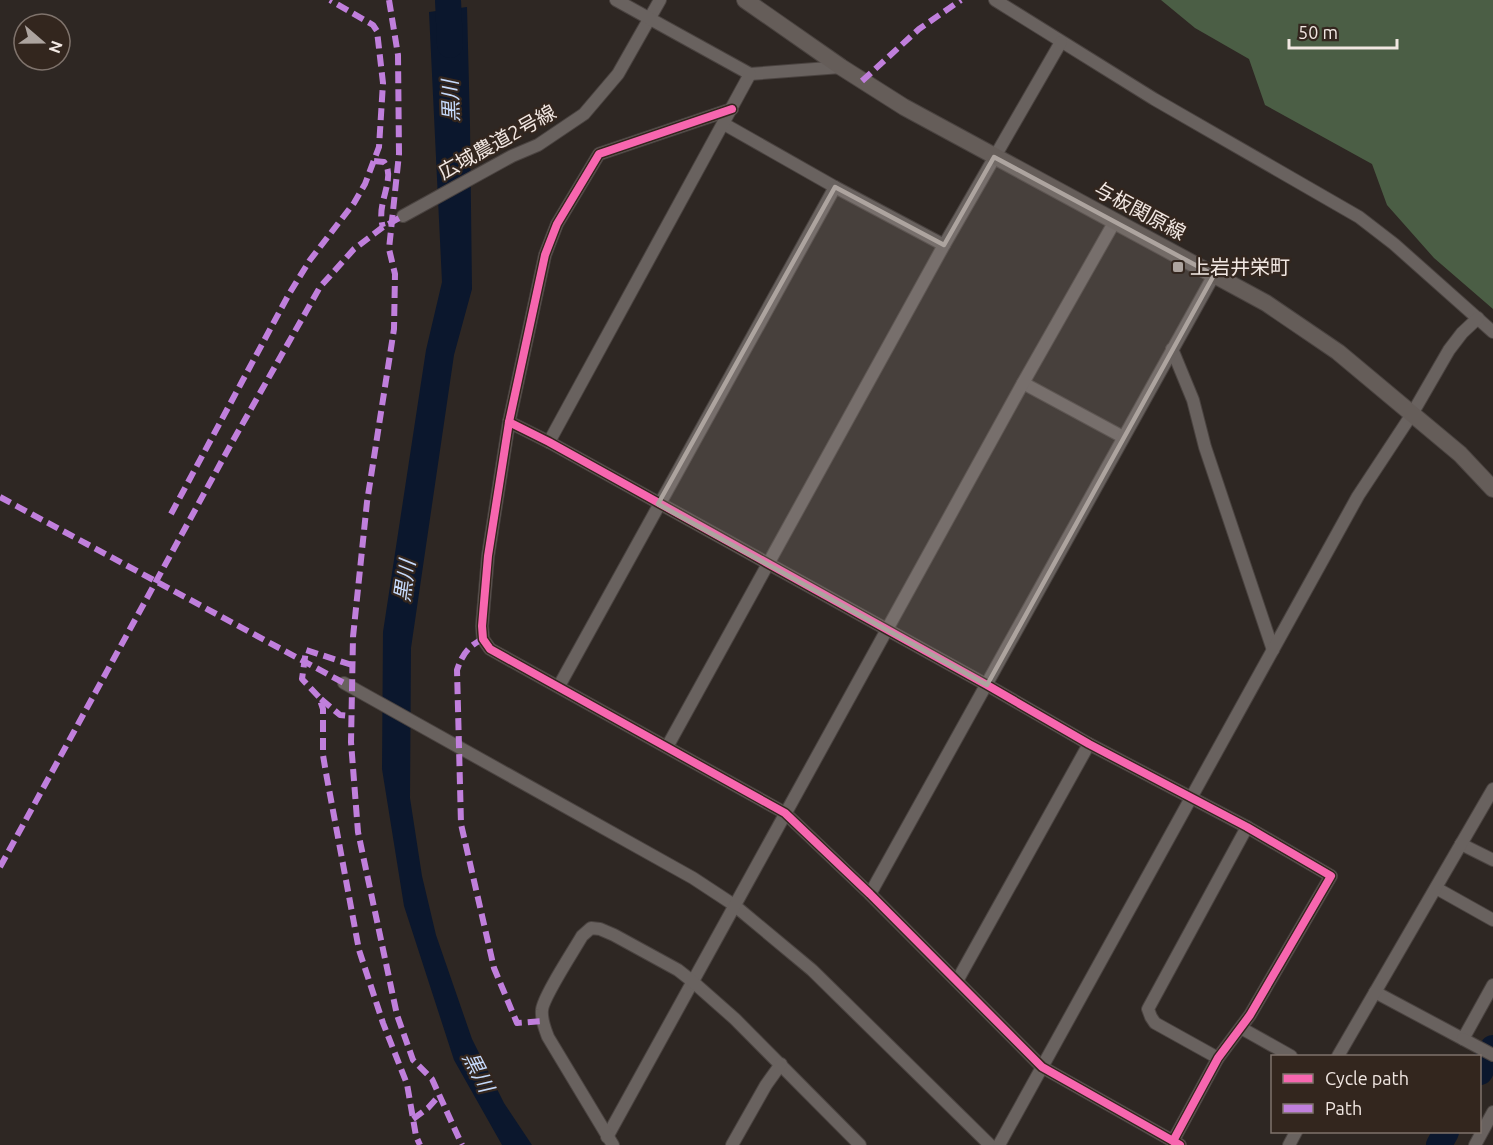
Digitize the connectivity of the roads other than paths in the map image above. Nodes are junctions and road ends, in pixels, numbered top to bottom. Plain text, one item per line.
1 (616, 0) edge
2 (660, 0) edge
3 (995, 0) edge
4 (748, 1) edge
5 (649, 19) junction
6 (1061, 42) junction
7 (841, 67) junction
8 (750, 74) junction
9 (732, 109) junction
10 (724, 124) junction
11 (994, 157) junction
12 (835, 187) junction
13 (403, 216) dead end
14 (1115, 221) junction
15 (944, 245) junction
16 (1214, 275) junction
17 (1478, 318) junction
18 (1493, 332) edge
19 (1172, 349) junction
20 (1023, 383) junction
21 (1412, 414) junction
22 (509, 422) junction
23 (1123, 437) junction
24 (549, 441) junction
25 (1493, 489) edge
26 (658, 504) junction
27 (769, 565) junction
28 (887, 631) junction
29 (1273, 650) junction
30 (344, 683) dead end
31 (987, 685) junction
32 (559, 686) junction
33 (1089, 744) junction
34 (667, 747) junction
35 (1493, 789) edge
36 (1191, 798) junction
37 (784, 813) junction
38 (1247, 827) junction
39 (1461, 844) junction
40 (1493, 860) edge
41 (1436, 888) junction
42 (870, 894) junction
43 (734, 905) junction
44 (1493, 920) edge
45 (692, 981) junction
46 (957, 981) junction
47 (1493, 985) edge
48 (1375, 992) junction
49 (1241, 1028) junction
50 (1469, 1041) junction
51 (1289, 1055) edge
52 (1339, 1055) edge
53 (1493, 1055) edge
54 (1218, 1058) junction
55 (781, 1064) junction
56 (1042, 1067) junction
57 (1493, 1112) edge
58 (610, 1141) edge
59 (1177, 1143) edge
60 (732, 1145) edge
61 (860, 1145) edge
62 (990, 1145) edge
63 (999, 1145) edge
64 (1475, 1145) edge

1 - 5 street
2 - 5 street, 広域農道2号線
3 - 6 street
4 - 7 main road, 与板関原線
5 - 8 street
5 - 13 street, 広域農道2号線
6 - 11 street
6 - 17 street
7 - 8 street
7 - 11 main road, 与板関原線
8 - 9 street
9 - 10 street
9 - 22 street
10 - 12 street
10 - 24 street
11 - 14 main road, 与板関原線
11 - 15 street
12 - 15 street
12 - 26 street
14 - 16 main road, 与板関原線
14 - 20 street
15 - 27 street
16 - 19 street
16 - 21 main road, 与板関原線
17 - 18 street
17 - 21 street
19 - 23 street
19 - 29 street
20 - 23 street
20 - 28 street
21 - 25 main road, 与板関原線
21 - 29 street
22 - 24 street
22 - 32 street
23 - 31 street
24 - 26 street
26 - 27 street
26 - 32 street
27 - 28 street
27 - 34 street
28 - 31 street
28 - 37 street
29 - 36 street
30 - 43 street
31 - 33 street
31 - 42 street
32 - 34 street
33 - 36 street
33 - 46 street
34 - 37 street
35 - 39 street
36 - 38 street
36 - 56 street
37 - 42 street
37 - 43 street
38 - 49 street
38 - 54 street
39 - 40 street
39 - 41 street
41 - 44 street
41 - 48 street
42 - 46 street
43 - 45 street
43 - 62 street
45 - 55 street
45 - 58 street
45 - 58 street
46 - 56 street
47 - 50 street
48 - 50 street
48 - 52 street
49 - 51 street
49 - 54 street
50 - 53 street
54 - 59 street
55 - 60 street
55 - 61 street
56 - 59 street
56 - 63 street
57 - 64 street

